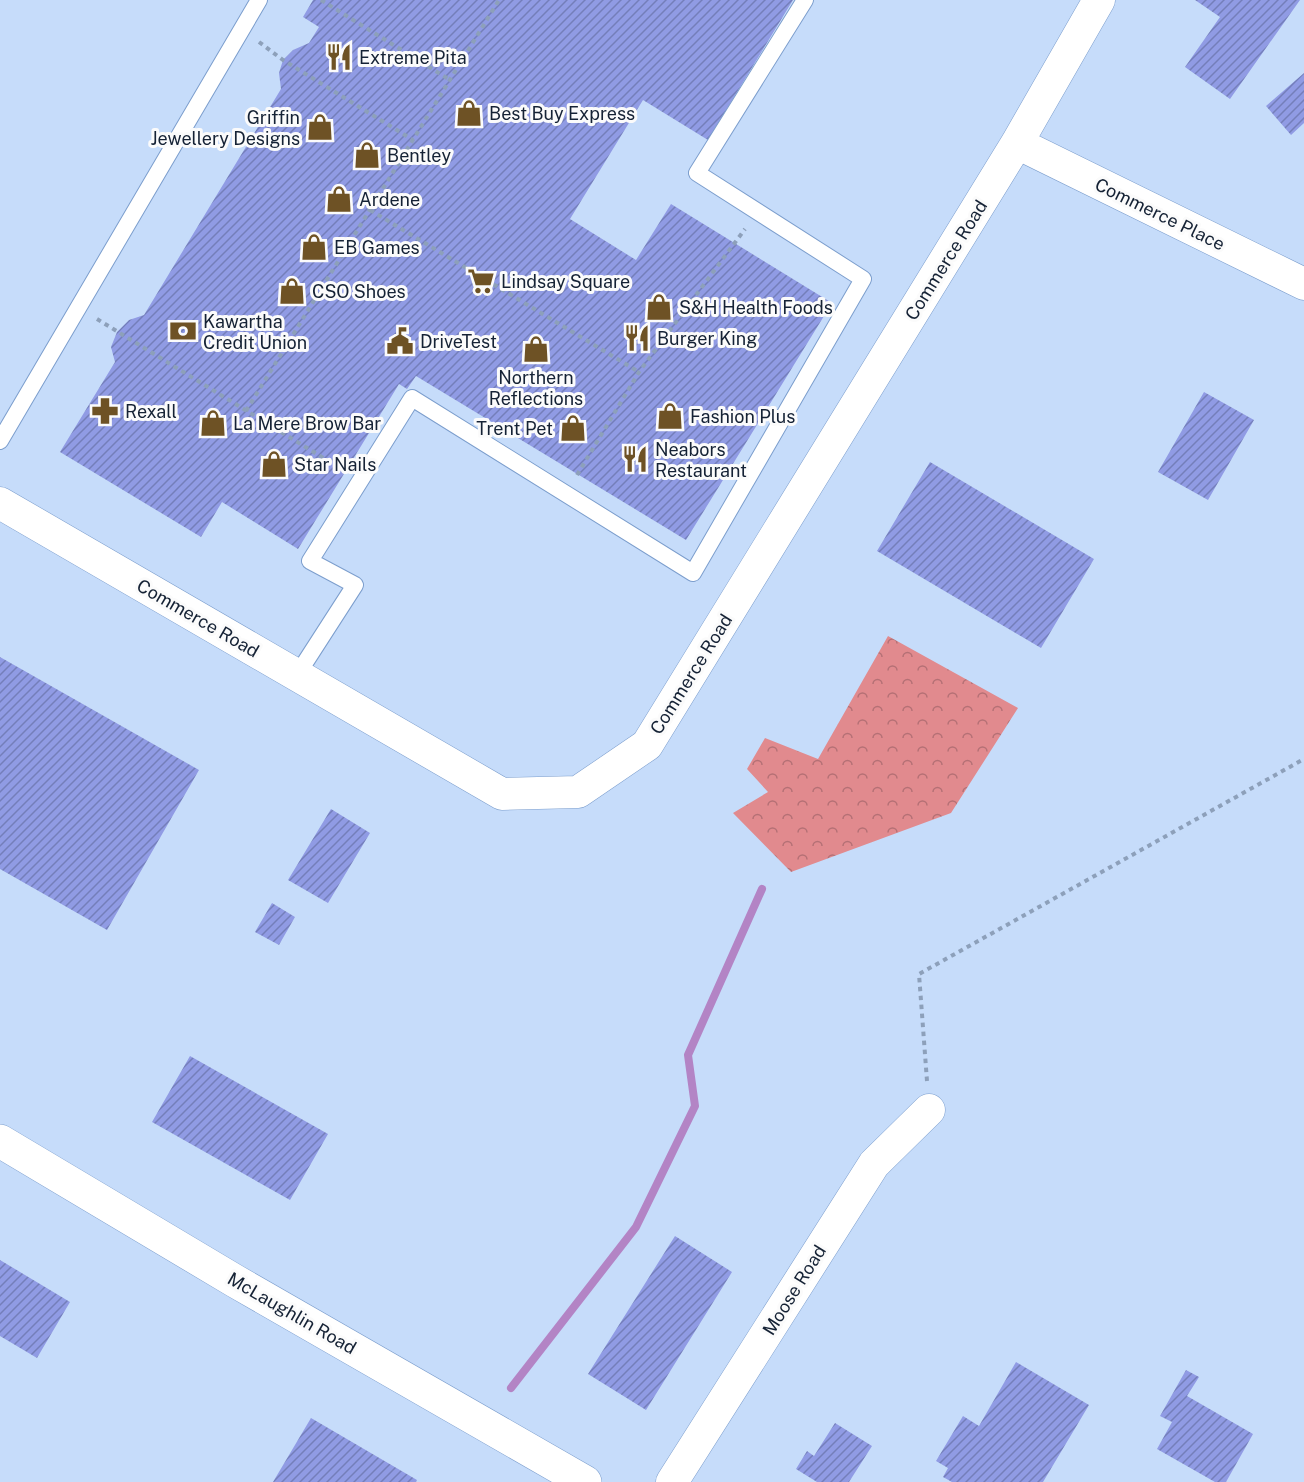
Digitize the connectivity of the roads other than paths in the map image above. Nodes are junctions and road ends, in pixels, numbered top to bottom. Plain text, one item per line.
1 (259, 0) edge
2 (805, 0) edge
3 (1099, 0) edge
4 (1017, 144) junction
5 (1304, 284) edge
6 (0, 441) edge
7 (0, 503) edge
8 (297, 675) junction
9 (929, 1110) road end
10 (0, 1142) edge
11 (585, 1482) edge
12 (672, 1482) edge

1 - 6 lane
2 - 8 lane
3 - 4 street, Commerce Road
4 - 5 street, Commerce Place
4 - 8 street, Commerce Road
7 - 8 street, Commerce Road
9 - 12 street, Moose Road
10 - 11 street, McLaughlin Road

